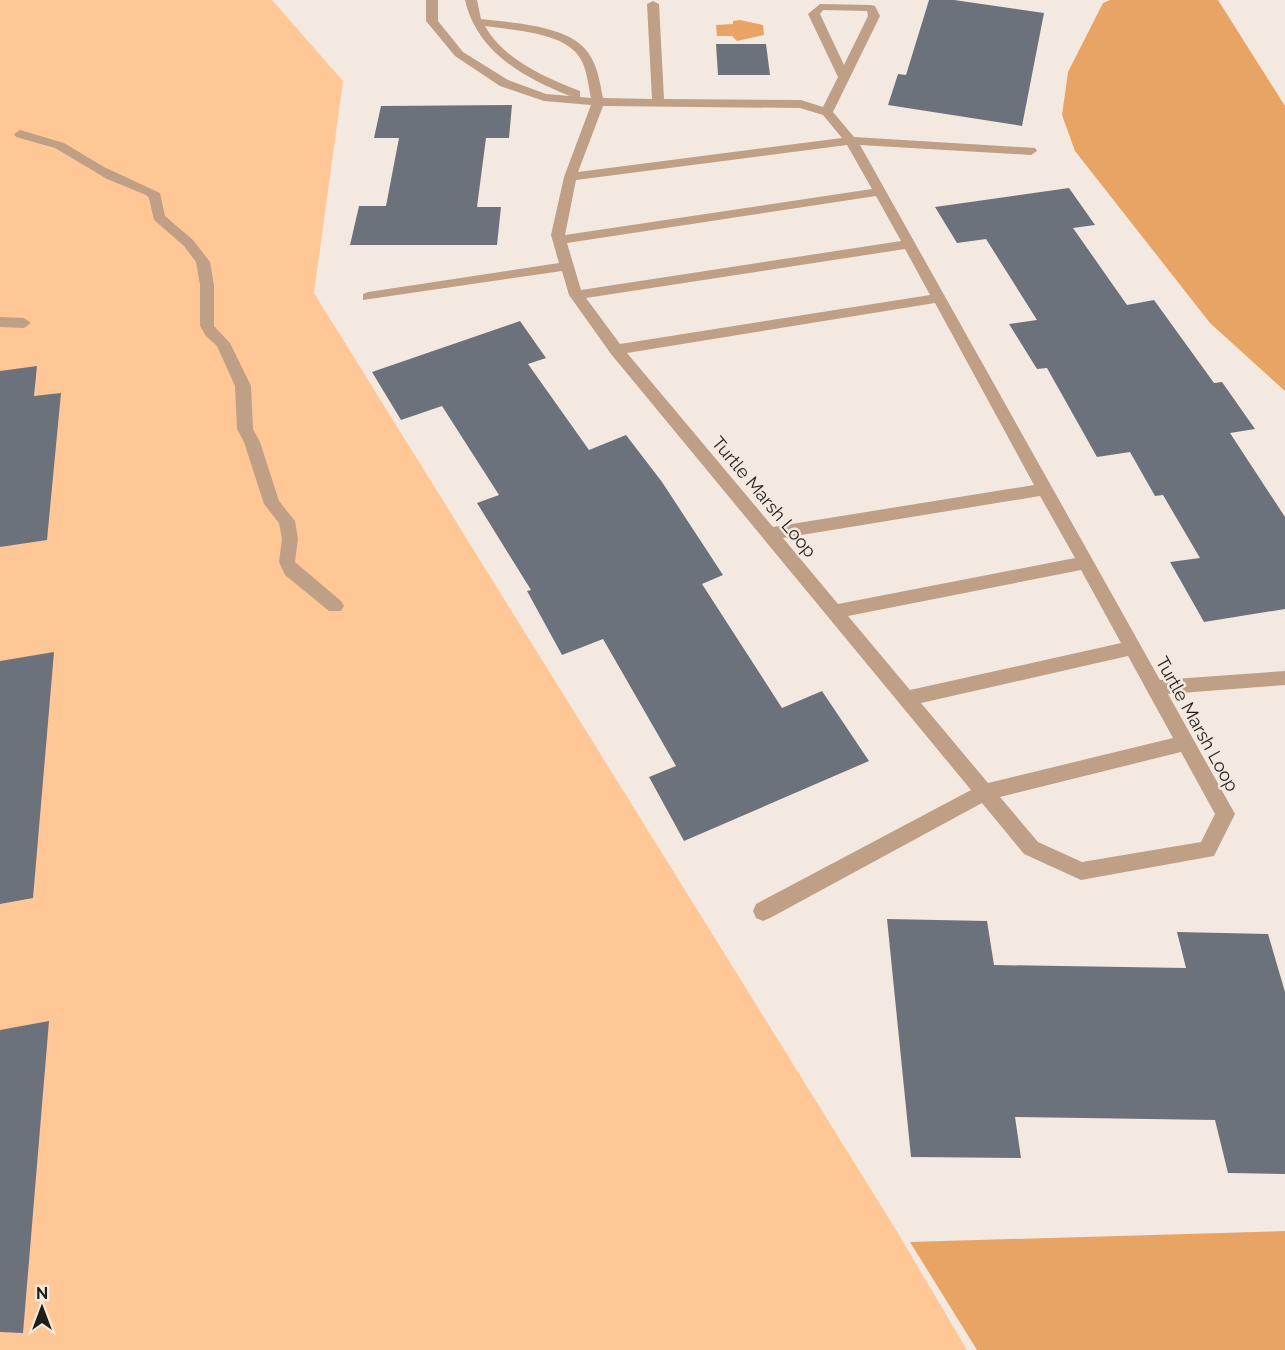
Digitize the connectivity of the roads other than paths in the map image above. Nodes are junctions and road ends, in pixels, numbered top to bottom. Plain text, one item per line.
1 (432, 0) edge
2 (471, 0) edge
3 (653, 4) dead end
4 (478, 22) junction
5 (844, 77) junction
6 (598, 102) junction
7 (657, 103) junction
8 (827, 112) junction
9 (20, 134) dead end
10 (850, 141) junction
11 (1031, 151) dead end
12 (570, 177) junction
13 (880, 192) junction
14 (560, 240) junction
15 (908, 244) junction
16 (567, 266) junction
17 (576, 295) junction
18 (368, 297) dead end
19 (938, 298) junction
20 (0, 322) edge
21 (24, 322) dead end
22 (616, 350) junction
23 (1044, 489) junction
24 (770, 534) junction
25 (1085, 563) junction
26 (335, 606) dead end
27 (835, 612) junction
28 (1132, 648) junction
29 (1285, 678) edge
30 (1154, 688) junction
31 (907, 698) junction
32 (1185, 743) junction
33 (985, 792) junction
34 (763, 911) dead end

1 - 6 lane
2 - 4 lane
3 - 7 lane
4 - 6 lane
4 - 6 lane
5 - 5 lane
5 - 8 lane
6 - 7 lane
6 - 12 lane, Turtle Marsh Loop
7 - 8 lane
8 - 10 lane, Turtle Marsh Loop
9 - 26 lane
10 - 11 lane
10 - 12 lane
10 - 13 lane, Turtle Marsh Loop
12 - 14 lane, Turtle Marsh Loop
13 - 14 lane
13 - 15 lane, Turtle Marsh Loop
14 - 16 lane, Turtle Marsh Loop
15 - 17 lane
15 - 19 lane, Turtle Marsh Loop
16 - 17 lane, Turtle Marsh Loop
16 - 18 lane
17 - 22 lane, Turtle Marsh Loop
19 - 22 lane
19 - 23 lane, Turtle Marsh Loop
20 - 21 lane
22 - 24 lane, Turtle Marsh Loop
23 - 24 lane
23 - 25 lane, Turtle Marsh Loop
24 - 27 lane, Turtle Marsh Loop
25 - 27 lane
25 - 28 lane, Turtle Marsh Loop
27 - 31 lane, Turtle Marsh Loop
28 - 30 lane, Turtle Marsh Loop
28 - 31 lane
29 - 30 lane
30 - 32 lane, Turtle Marsh Loop
31 - 33 lane, Turtle Marsh Loop
32 - 33 lane
32 - 33 lane, Turtle Marsh Loop
33 - 34 lane

